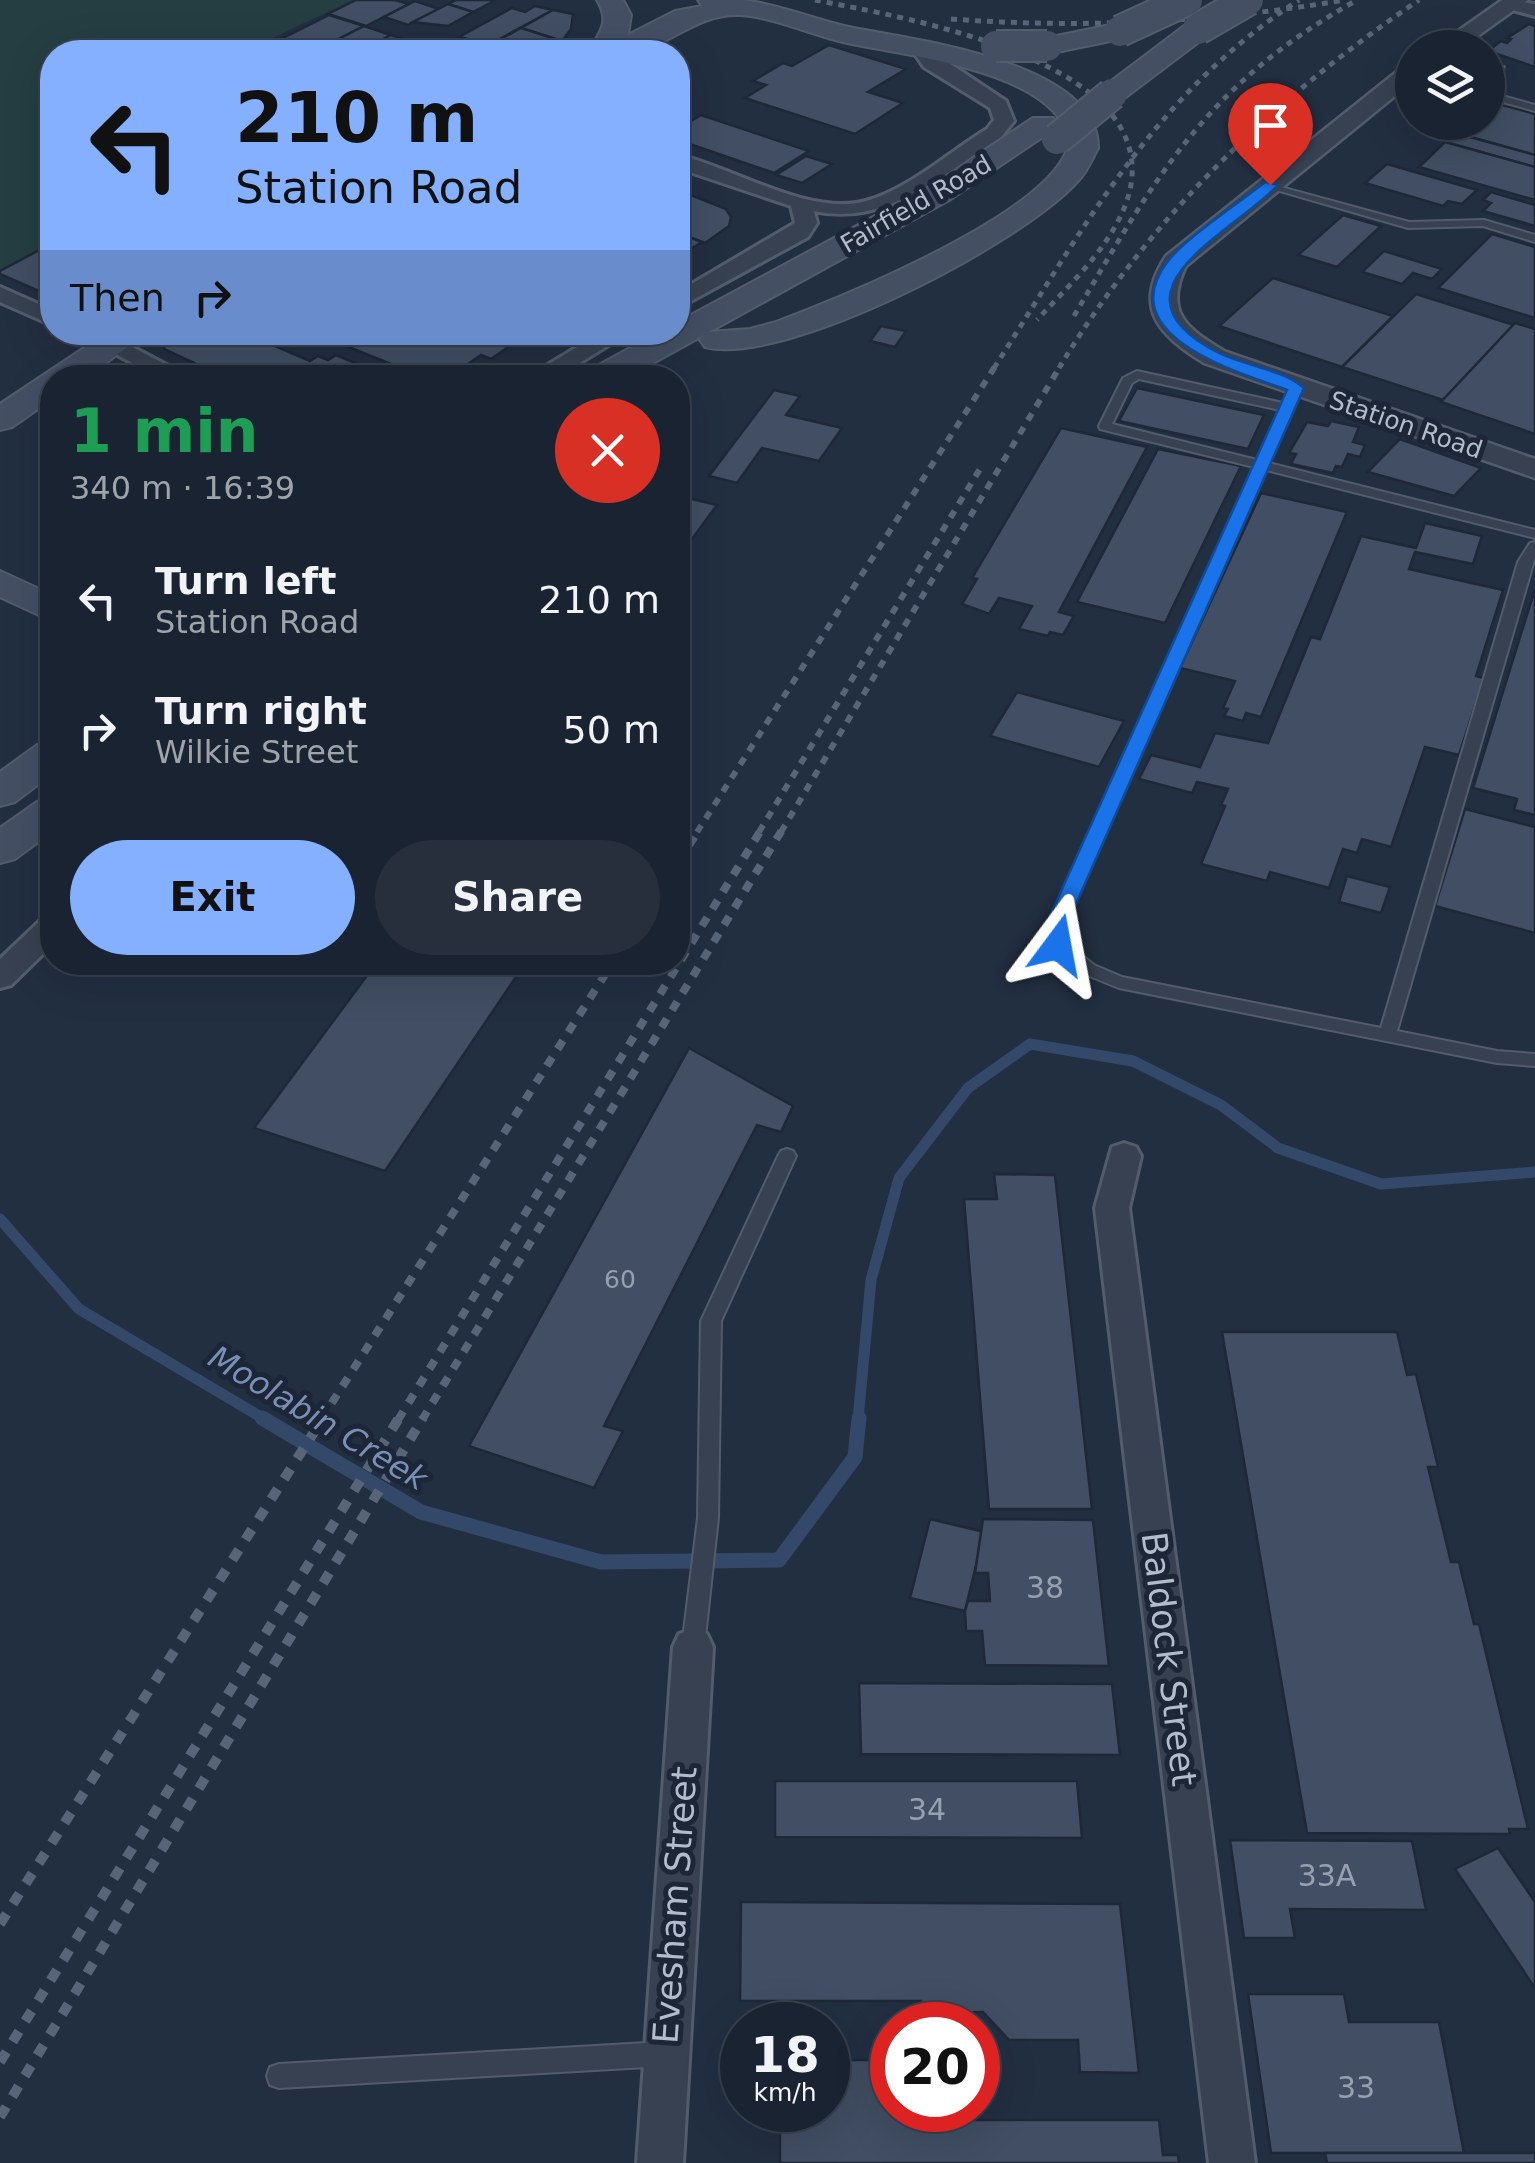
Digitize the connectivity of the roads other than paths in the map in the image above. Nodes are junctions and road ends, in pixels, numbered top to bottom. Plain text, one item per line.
1 (610, 0) edge
2 (1188, 0) edge
3 (1212, 0) edge
4 (1248, 0) edge
5 (737, 2) edge
6 (1514, 2) edge
7 (1535, 10) edge
8 (1473, 30) edge
9 (611, 40) edge
10 (639, 40) edge
11 (922, 51) junction
12 (1105, 87) junction
13 (1395, 87) edge
14 (1505, 100) edge
15 (1535, 108) edge
16 (1050, 132) junction
17 (690, 165) edge
18 (1270, 185) junction
19 (801, 203) junction
20 (1535, 238) edge
21 (690, 293) edge
22 (0, 294) edge
23 (40, 312) edge
24 (690, 329) edge
25 (717, 340) junction
26 (100, 345) edge
27 (123, 345) edge
28 (596, 345) edge
29 (661, 345) edge
30 (77, 365) edge
31 (157, 365) edge
32 (560, 365) edge
33 (624, 365) edge
34 (673, 365) edge
35 (40, 392) edge
36 (1291, 398) junction
37 (0, 420) edge
38 (1260, 464) junction
39 (1535, 469) edge
40 (1535, 534) edge
41 (1535, 546) edge
42 (0, 582) edge
43 (40, 604) edge
44 (40, 763) edge
45 (0, 792) edge
46 (40, 820) edge
47 (5, 845) edge
48 (40, 849) edge
49 (40, 939) edge
50 (0, 976) edge
51 (1387, 1035) junction
52 (1535, 1060) edge
53 (787, 1156) dead end
54 (1124, 1156) dead end
55 (693, 1647) joint
56 (665, 2054) junction
57 (278, 2076) dead end
58 (660, 2163) edge
59 (1232, 2163) edge

1 - 9 main road
2 - 5 main road, bridge
3 - 12 main road, Fairfield Road
4 - 12 main road, Fairfield Road, bridge
5 - 10 main road
5 - 11 main road
6 - 7 street
6 - 8 street
11 - 19 street, Fairfield Road
11 - 25 main road
12 - 16 main road, Fairfield Road, bridge
13 - 18 street
14 - 15 lane
16 - 24 main road, Fairfield Road
16 - 25 main road, Fairfield Road
17 - 19 street
18 - 20 lane
18 - 36 street, Station Road
19 - 21 street, Fairfield Road
22 - 23 street
25 - 34 main road, Fairfield Road
26 - 30 main road
27 - 31 street
28 - 32 street
29 - 33 main road, Fairfield Road
35 - 37 main road
36 - 38 lane
36 - 38 lane
36 - 39 street, Station Road
38 - 40 lane
38 - 51 lane
41 - 51 lane
42 - 43 main road
44 - 45 main road
46 - 47 main road
47 - 48 main road
49 - 50 street
51 - 52 lane
53 - 55 lane
54 - 59 street, Baldock Street
55 - 56 street, Evesham Street
56 - 57 lane
56 - 58 street, Evesham Street

